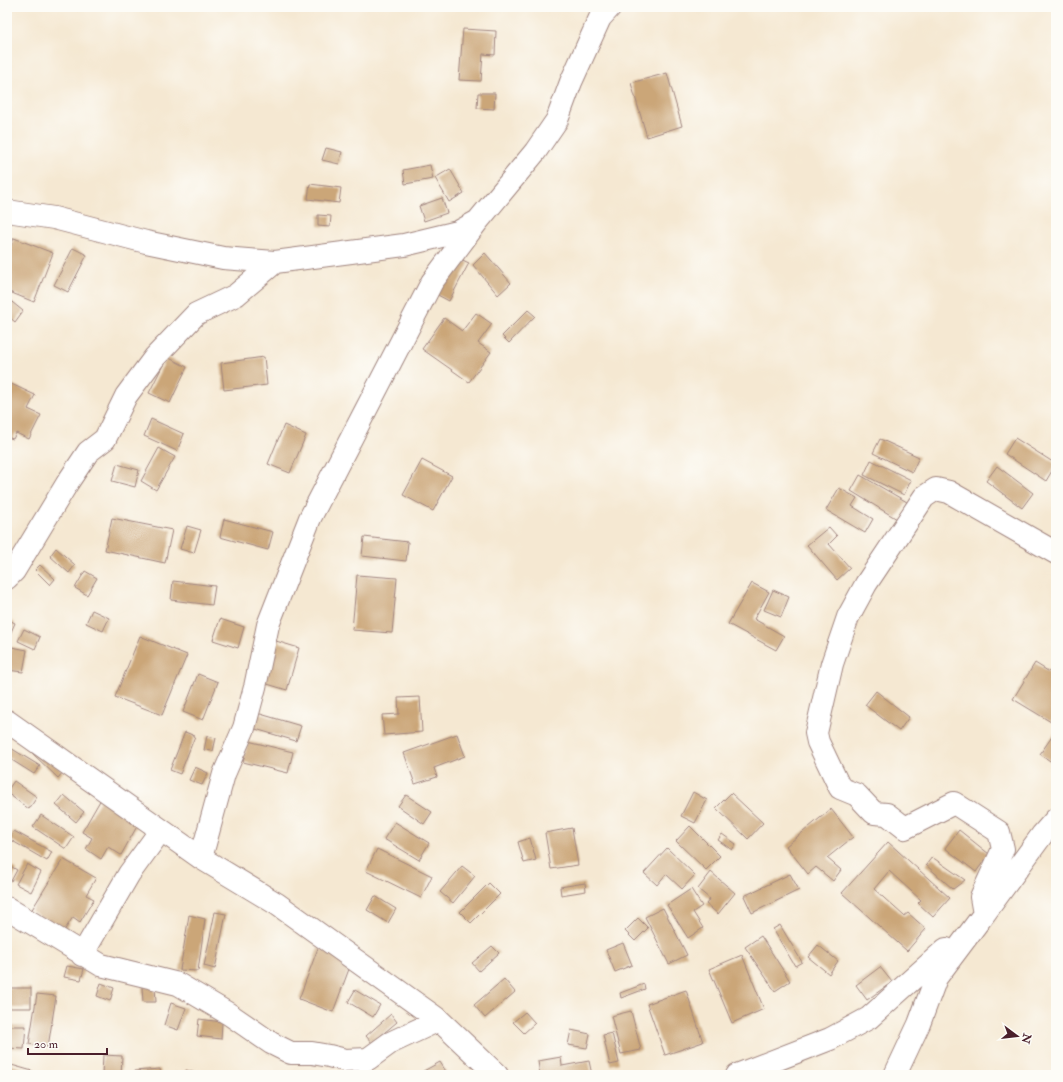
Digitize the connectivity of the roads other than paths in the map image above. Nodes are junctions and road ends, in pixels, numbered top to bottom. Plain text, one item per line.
1 (610, 7) edge
2 (7, 211) edge
3 (477, 222) junction
4 (275, 262) junction
5 (1056, 553) edge
6 (7, 578) edge
7 (7, 720) edge
8 (1056, 819) edge
9 (161, 830) junction
10 (201, 858) junction
11 (7, 908) edge
12 (984, 914) junction
13 (82, 955) junction
14 (439, 1020) junction
15 (497, 1075) edge
16 (737, 1075) edge
17 (895, 1075) edge

1 - 3 street
2 - 4 street
3 - 4 street
3 - 10 street
4 - 6 street
5 - 12 street
7 - 9 street
8 - 12 street
9 - 10 street
9 - 13 street
10 - 14 street
11 - 13 street
12 - 16 street
12 - 17 street
13 - 14 street
14 - 15 street

